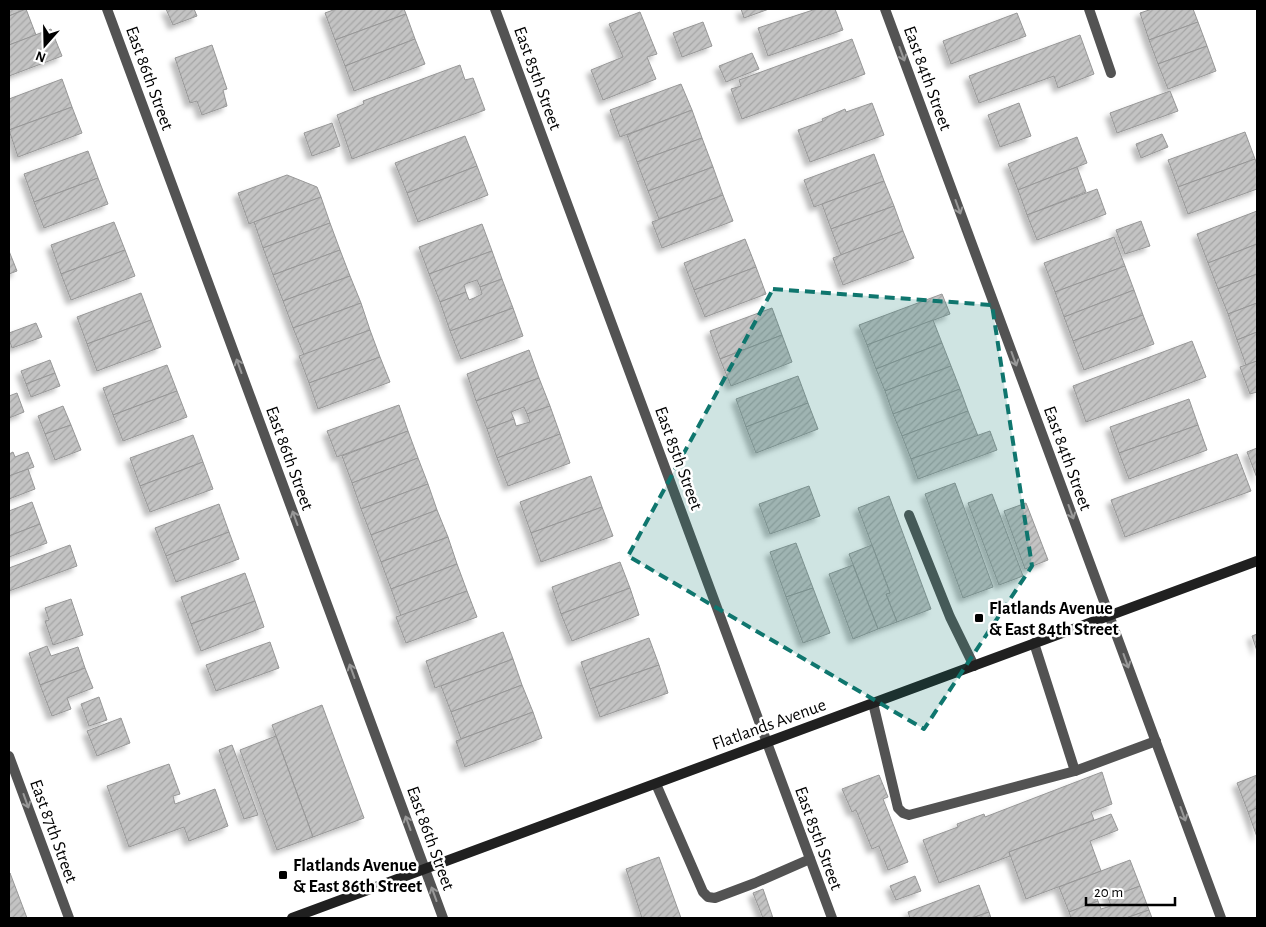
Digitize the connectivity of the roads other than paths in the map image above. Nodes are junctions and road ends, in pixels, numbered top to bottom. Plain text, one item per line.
1 (107, 9) edge
2 (495, 9) edge
3 (885, 9) edge
4 (1089, 9) edge
5 (1111, 73) dead end
6 (909, 515) dead end
7 (1257, 561) edge
8 (1110, 616) junction
9 (1034, 644) junction
10 (974, 666) junction
11 (873, 703) junction
12 (1156, 741) junction
13 (767, 743) junction
14 (9, 756) edge
15 (1075, 771) junction
16 (656, 784) junction
17 (810, 859) junction
18 (425, 869) junction
19 (69, 918) edge
20 (292, 918) edge
21 (443, 918) edge
22 (832, 918) edge
23 (1221, 918) edge

18 -> 1 street, East 86th Street
2 - 13 street, East 85th Street
3 -> 8 street, East 84th Street
4 - 5 street
6 - 10 street
7 - 8 main road, Flatlands Avenue
8 - 9 main road, Flatlands Avenue
8 -> 12 street, East 84th Street
9 - 10 main road, Flatlands Avenue
9 - 15 street
10 - 11 main road, Flatlands Avenue
11 - 13 main road, Flatlands Avenue
11 - 15 street
12 - 15 street
12 -> 23 street, East 84th Street
13 - 16 main road, Flatlands Avenue
13 - 17 street, East 85th Street
14 -> 19 street, East 87th Street
16 - 17 street
16 - 18 main road, Flatlands Avenue
17 - 22 street, East 85th Street
18 - 20 main road, Flatlands Avenue
21 -> 18 street, East 86th Street

